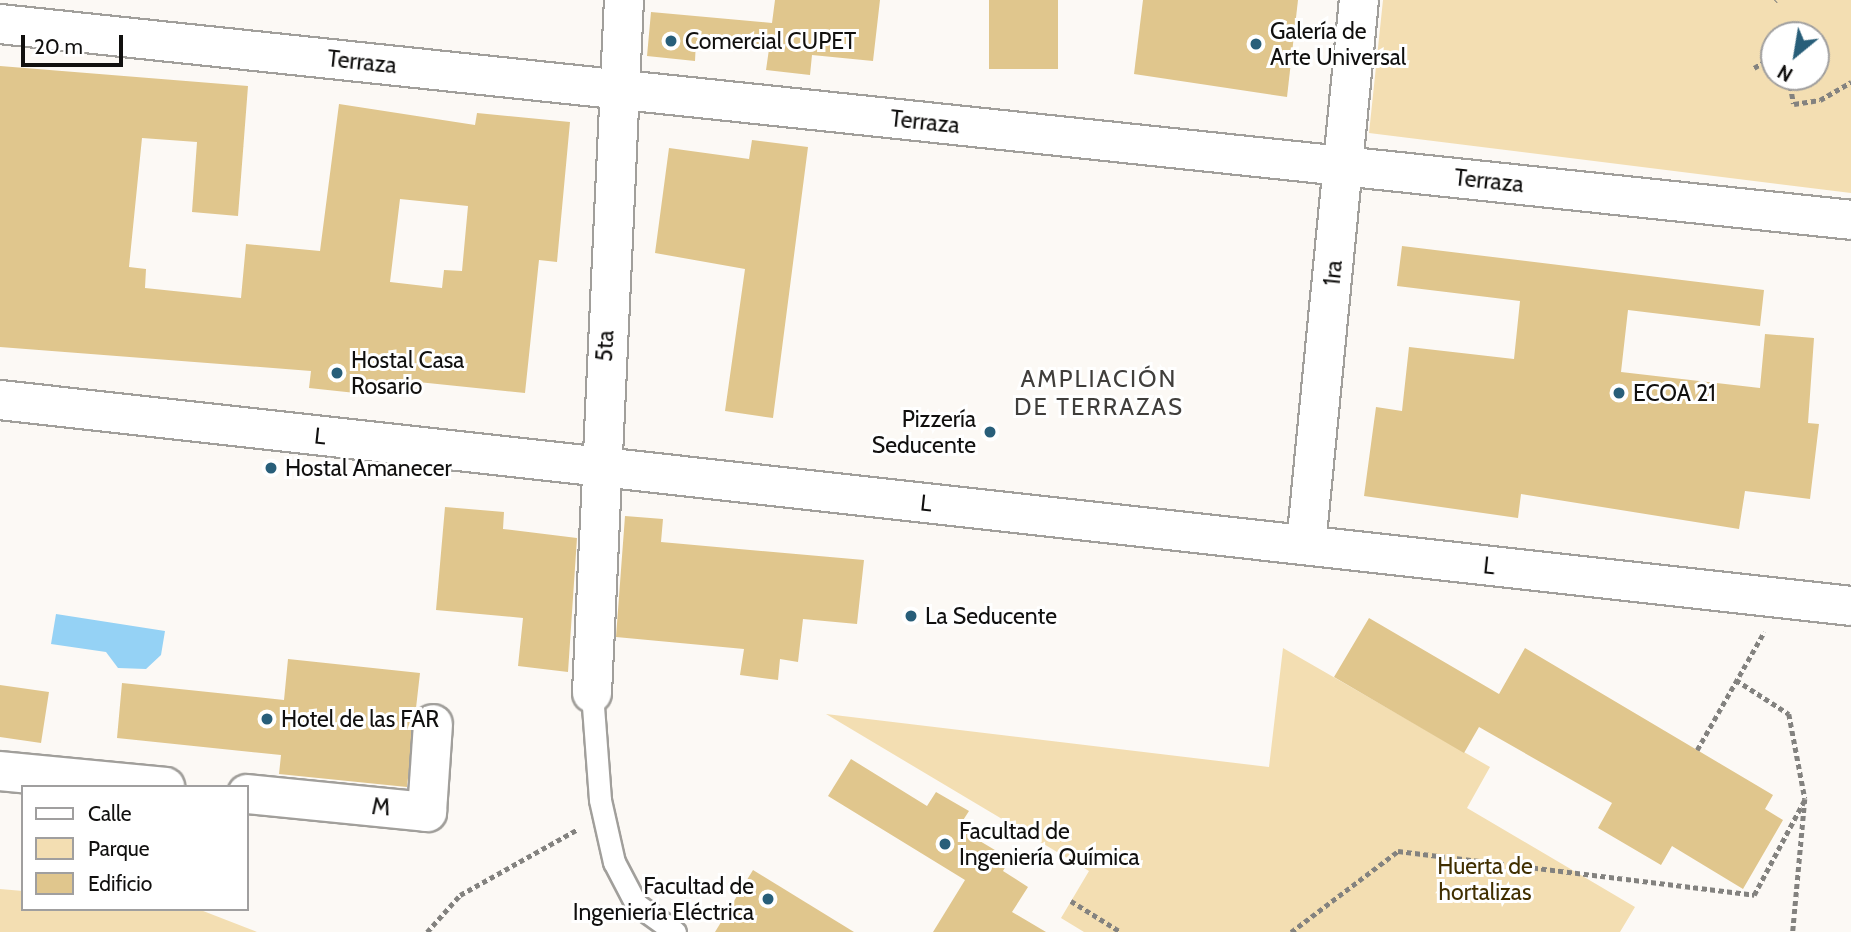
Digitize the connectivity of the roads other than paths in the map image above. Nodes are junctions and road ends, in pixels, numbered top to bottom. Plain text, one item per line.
1 (625, 0) edge
2 (1359, 0) edge
3 (0, 24) edge
4 (618, 90) junction
5 (1343, 166) junction
6 (1851, 220) edge
7 (0, 400) edge
8 (599, 467) junction
9 (1306, 545) junction
10 (1851, 606) edge
11 (592, 693) joint
12 (433, 724) dead end
13 (0, 771) edge
14 (144, 785) edge
15 (248, 794) edge
16 (675, 932) edge

1 - 4 street, 5ta
2 - 5 street, 1ra
3 - 4 street, Terraza
4 - 5 street, Terraza
4 - 8 street, 5ta
5 - 6 street, Terraza
5 - 9 street, 1ra
7 - 8 street, L
8 - 9 street, L
8 - 11 street, 5ta
9 - 10 street, L
11 - 16 lane
12 - 15 street, M
13 - 14 street

